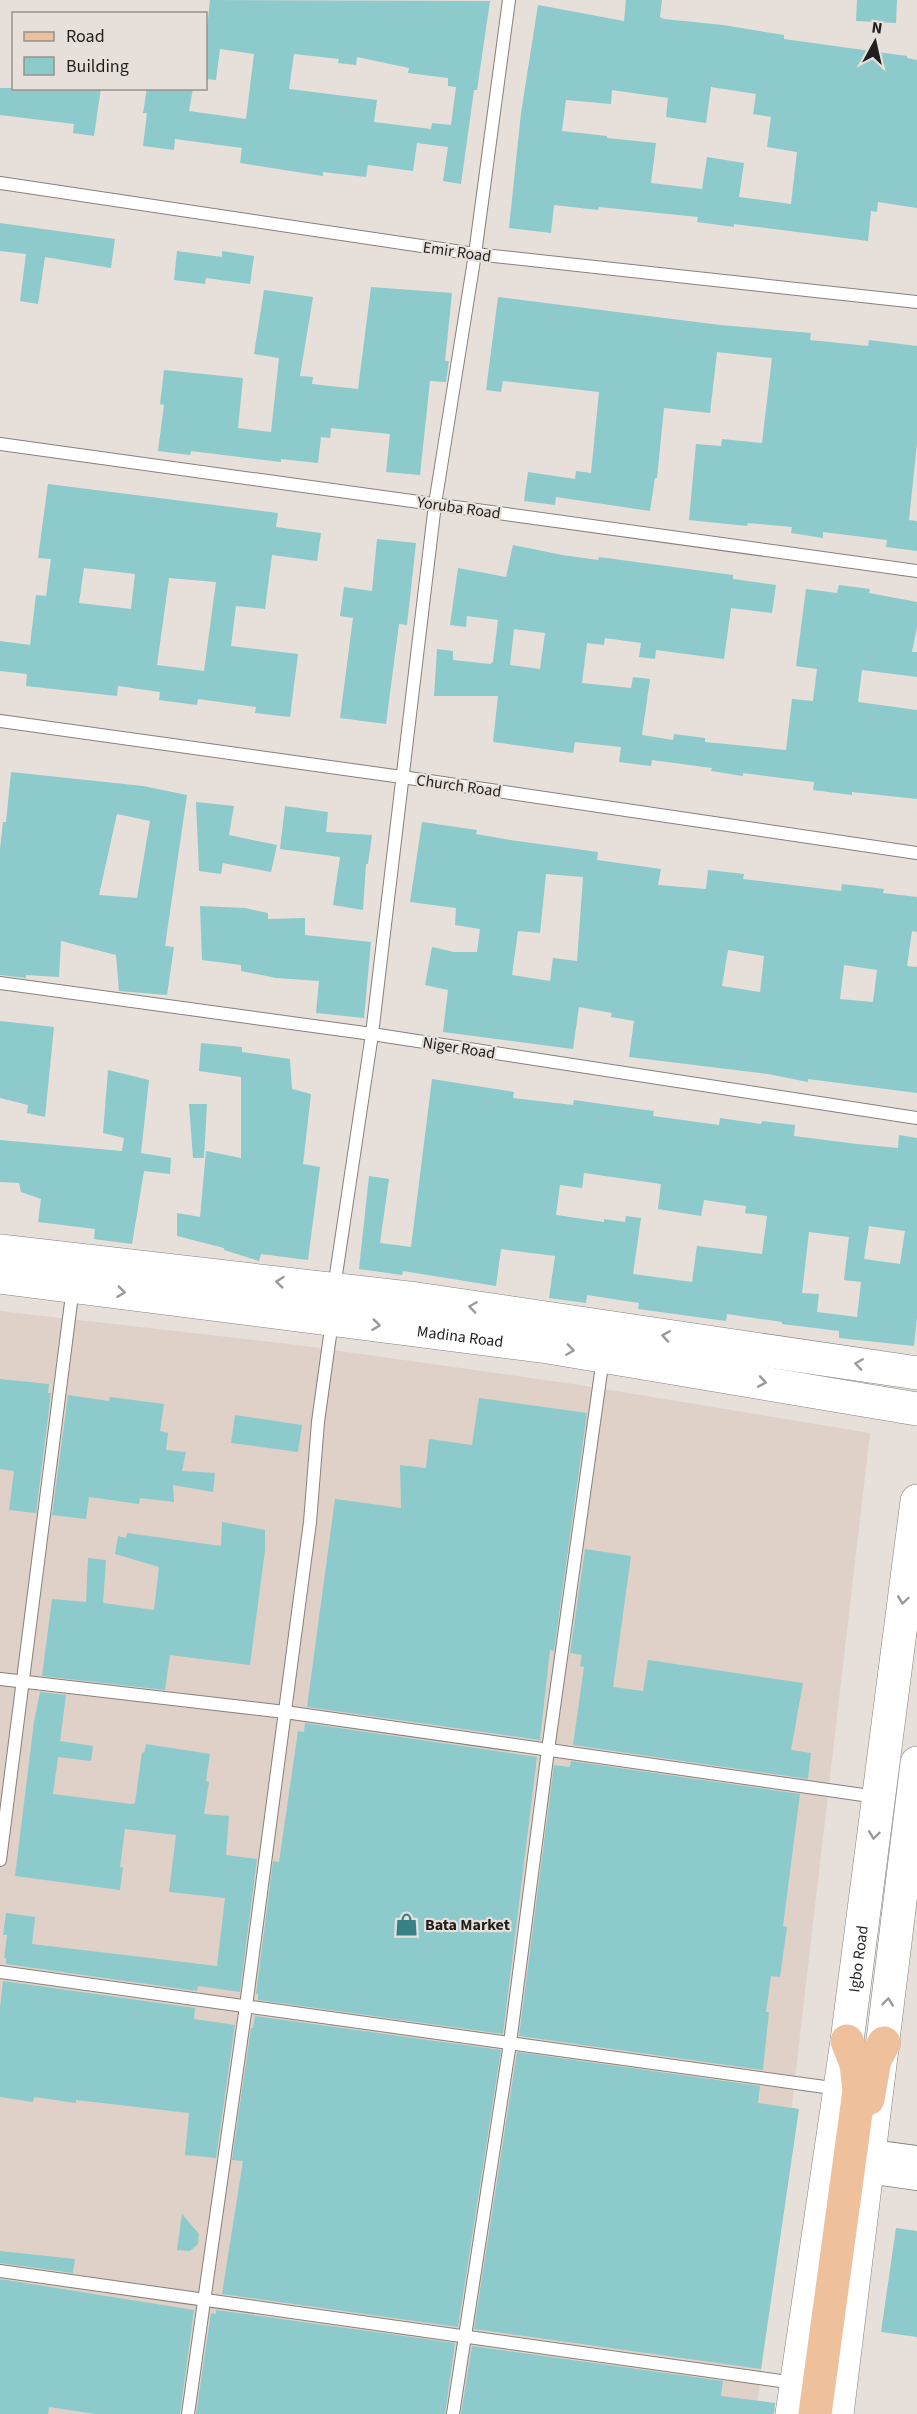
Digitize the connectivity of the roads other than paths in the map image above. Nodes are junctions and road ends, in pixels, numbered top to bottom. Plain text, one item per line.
1 (508, 0) edge
2 (0, 183) edge
3 (475, 254) junction
4 (917, 302) edge
5 (0, 444) edge
6 (435, 504) junction
7 (917, 571) edge
8 (0, 721) edge
9 (402, 777) junction
10 (917, 853) edge
11 (0, 983) edge
12 (372, 1034) junction
13 (917, 1118) edge
14 (0, 1251) edge
15 (0, 1277) edge
16 (74, 1286) junction
17 (333, 1304) junction
18 (604, 1355) junction
19 (917, 1373) edge
20 (917, 1409) edge
21 (917, 1501) edge
22 (0, 1679) edge
23 (23, 1681) junction
24 (285, 1712) junction
25 (548, 1750) junction
26 (917, 1763) edge
27 (878, 1797) junction
28 (0, 1860) edge
29 (908, 1902) edge
30 (0, 1972) edge
31 (246, 2006) junction
32 (847, 2042) junction
33 (510, 2043) junction
34 (839, 2089) junction
35 (865, 2142) junction
36 (917, 2158) edge
37 (917, 2178) edge
38 (0, 2271) edge
39 (204, 2299) junction
40 (465, 2335) junction
41 (795, 2399) edge
42 (188, 2414) edge
43 (453, 2414) edge
44 (815, 2414) edge
45 (825, 2414) edge
46 (837, 2414) edge

1 - 3 lane
2 - 3 lane, Emir Road
3 - 4 lane, Emir Road
3 - 6 lane
5 - 6 lane, Yoruba Road
6 - 7 lane, Yoruba Road
6 - 9 lane
8 - 9 lane, Church Road
9 - 10 lane, Church Road
9 - 12 lane
11 - 12 lane, Niger Road
12 - 13 lane, Niger Road
12 - 17 lane
17 -> 14 main road, Madina Road
15 - 16 main road, Madina Road
16 -> 17 main road, Madina Road
16 - 23 lane
17 -> 18 main road, Madina Road
19 -> 17 main road, Madina Road
17 - 24 lane
18 -> 20 main road, Madina Road
18 - 25 lane
21 -> 27 main road, Igbo Road
22 - 23 lane
23 - 24 lane
23 - 28 lane
24 - 25 lane
24 - 31 lane
25 - 27 lane
25 - 33 lane
26 - 29 main road, Igbo Road
27 -> 32 main road, Igbo Road
35 -> 29 main road, Igbo Road
30 - 31 lane
31 - 33 lane
31 - 39 lane
32 - 34 main road, Igbo Road
32 - 35 main road
33 - 34 lane
33 - 40 lane
34 - 41 main road, Igbo Road
35 - 36 street
35 - 37 street
35 - 44 main road
35 - 45 main road
35 - 46 main road
38 - 39 lane
39 - 40 lane
39 - 42 lane
40 - 41 lane
40 - 43 lane

